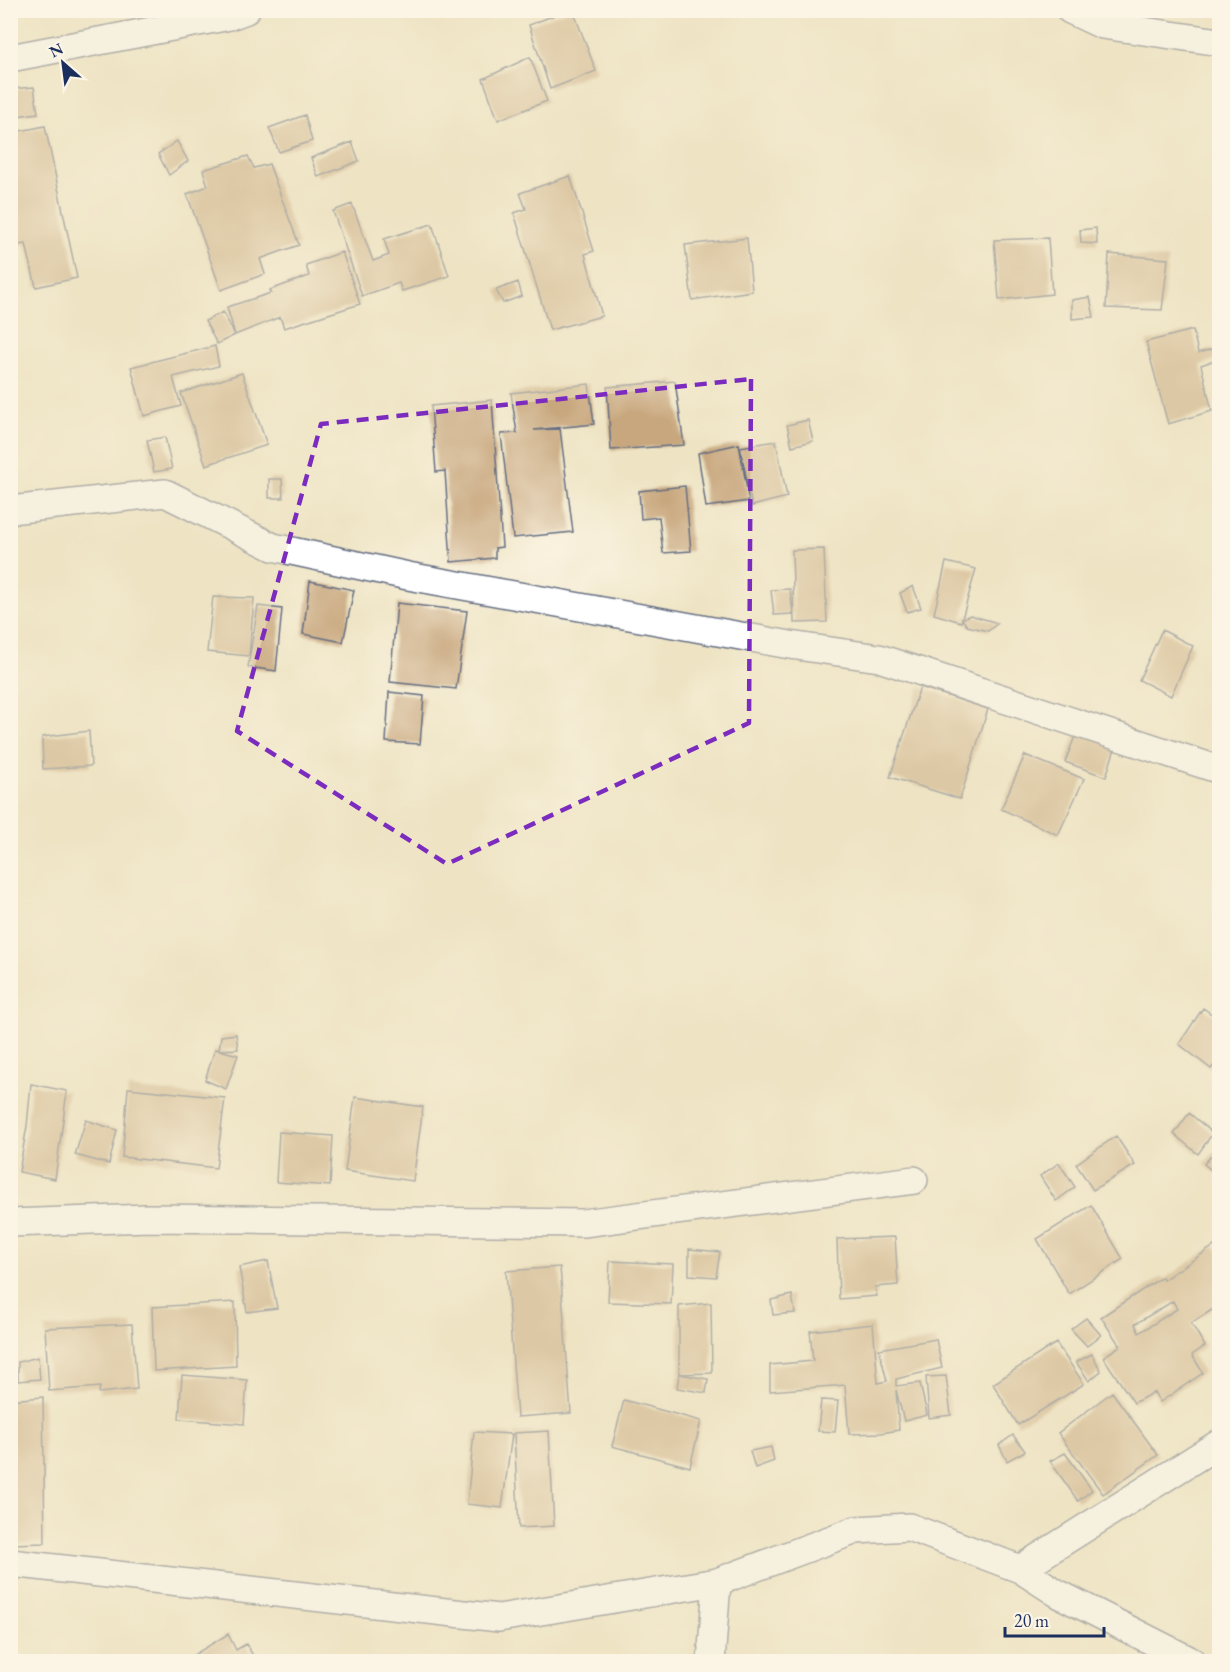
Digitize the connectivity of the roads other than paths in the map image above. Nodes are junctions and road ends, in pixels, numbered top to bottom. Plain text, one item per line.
1 (246, 10) edge
2 (1070, 10) edge
3 (1220, 42) edge
4 (10, 58) edge
5 (10, 510) edge
6 (1220, 770) edge
7 (914, 1180) dead end
8 (10, 1222) edge
9 (1220, 1443) edge
10 (10, 1563) edge
11 (1020, 1569) junction
12 (717, 1582) junction
13 (711, 1662) edge
14 (1193, 1662) edge

1 - 4 street
2 - 3 street
5 - 6 street
7 - 8 street
9 - 11 street
10 - 12 street
11 - 12 street
11 - 14 street
12 - 13 street

